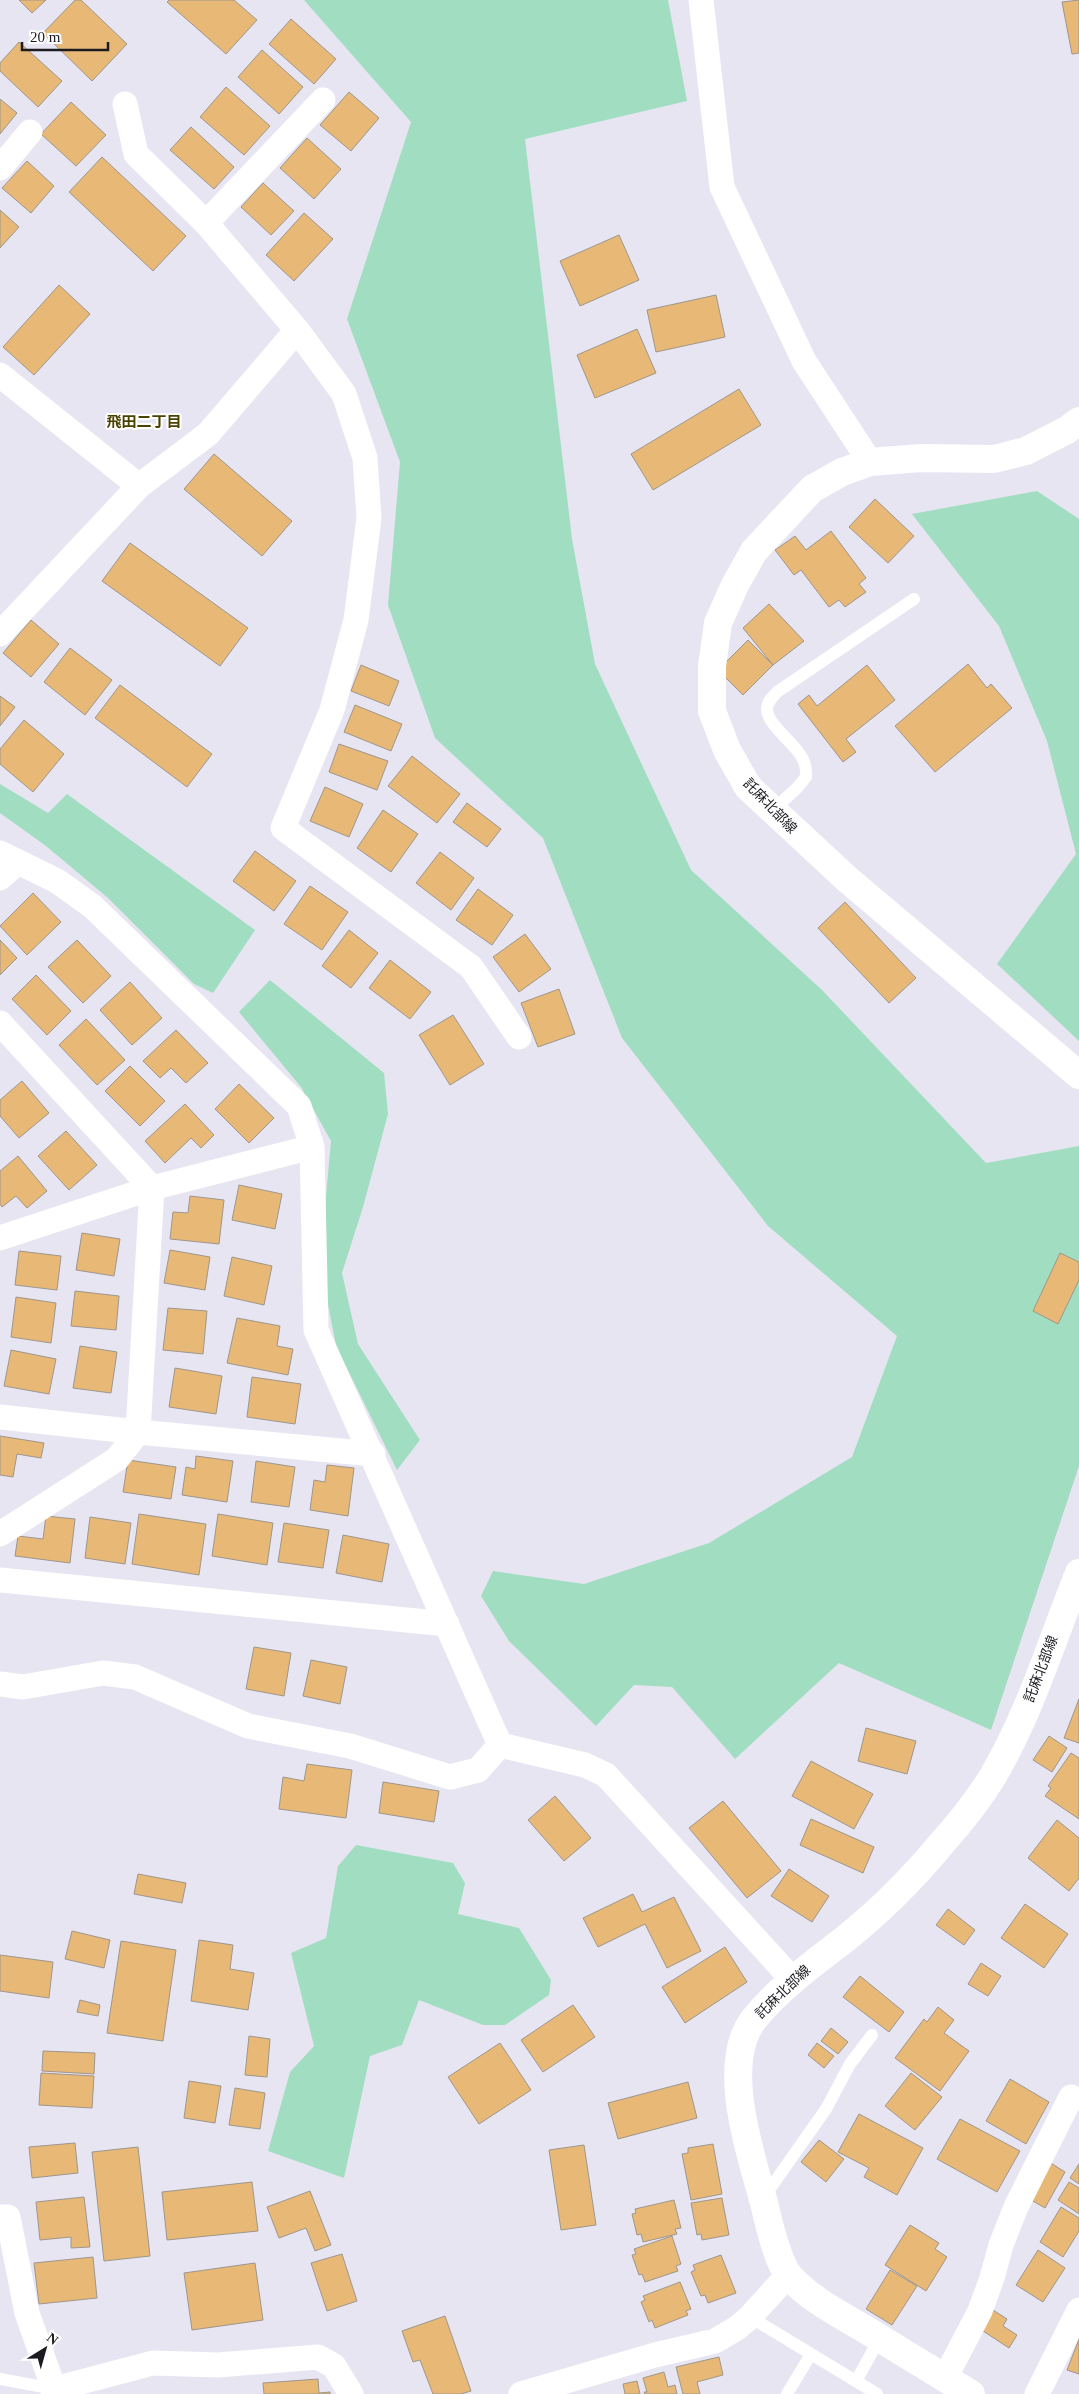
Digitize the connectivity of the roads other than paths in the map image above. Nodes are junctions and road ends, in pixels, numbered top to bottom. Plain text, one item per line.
1 (701, 0) edge
2 (323, 100) dead end
3 (125, 104) dead end
4 (30, 132) dead end
5 (0, 168) edge
6 (206, 223) junction
7 (296, 330) junction
8 (0, 374) edge
9 (1079, 421) edge
10 (870, 462) junction
11 (139, 486) junction
12 (914, 599) dead end
13 (0, 634) edge
14 (772, 811) junction
15 (6, 865) edge
16 (0, 1023) edge
17 (519, 1038) dead end
18 (1079, 1075) edge
19 (312, 1147) junction
20 (152, 1188) junction
21 (0, 1238) edge
22 (0, 1417) edge
23 (138, 1432) junction
24 (372, 1454) junction
25 (0, 1534) edge
26 (1079, 1572) edge
27 (0, 1580) edge
28 (447, 1624) junction
29 (0, 1684) edge
30 (500, 1745) junction
31 (792, 1979) junction
32 (872, 2035) dead end
33 (1071, 2097) dead end
34 (763, 2198) junction
35 (0, 2217) edge
36 (788, 2275) junction
37 (1079, 2310) edge
38 (750, 2317) junction
39 (880, 2338) junction
40 (811, 2354) junction
41 (945, 2378) junction
42 (0, 2379) edge
43 (856, 2381) junction
44 (54, 2391) edge
45 (351, 2394) edge
46 (521, 2394) edge
47 (788, 2394) edge
48 (877, 2394) edge
49 (971, 2394) edge
50 (1037, 2394) edge

1 - 10 street
2 - 6 street
3 - 6 street
4 - 5 street
6 - 7 street
7 - 11 street
7 - 17 street
8 - 11 street
9 - 10 main road, 託麻北部線
10 - 14 main road, 託麻北部線
11 - 13 street
12 - 14 lane
14 - 18 main road, 託麻北部線
15 - 19 street
16 - 20 street
19 - 20 street
19 - 24 street
20 - 21 street
20 - 23 street
22 - 23 street
23 - 24 street
23 - 25 street
24 - 28 street
26 - 31 main road, 託麻北部線
27 - 28 street
28 - 30 street
29 - 30 street
30 - 31 street
31 - 34 main road, 託麻北部線
32 - 34 lane
33 - 41 street
34 - 36 main road, 託麻北部線
35 - 44 street
36 - 38 street
36 - 39 main road, 託麻北部線
37 - 50 street
38 - 40 lane
38 - 46 street
39 - 41 main road, 託麻北部線
39 - 43 lane
40 - 43 lane
40 - 47 lane
41 - 49 main road, 託麻北部線
42 - 44 lane
43 - 48 lane
44 - 45 street

